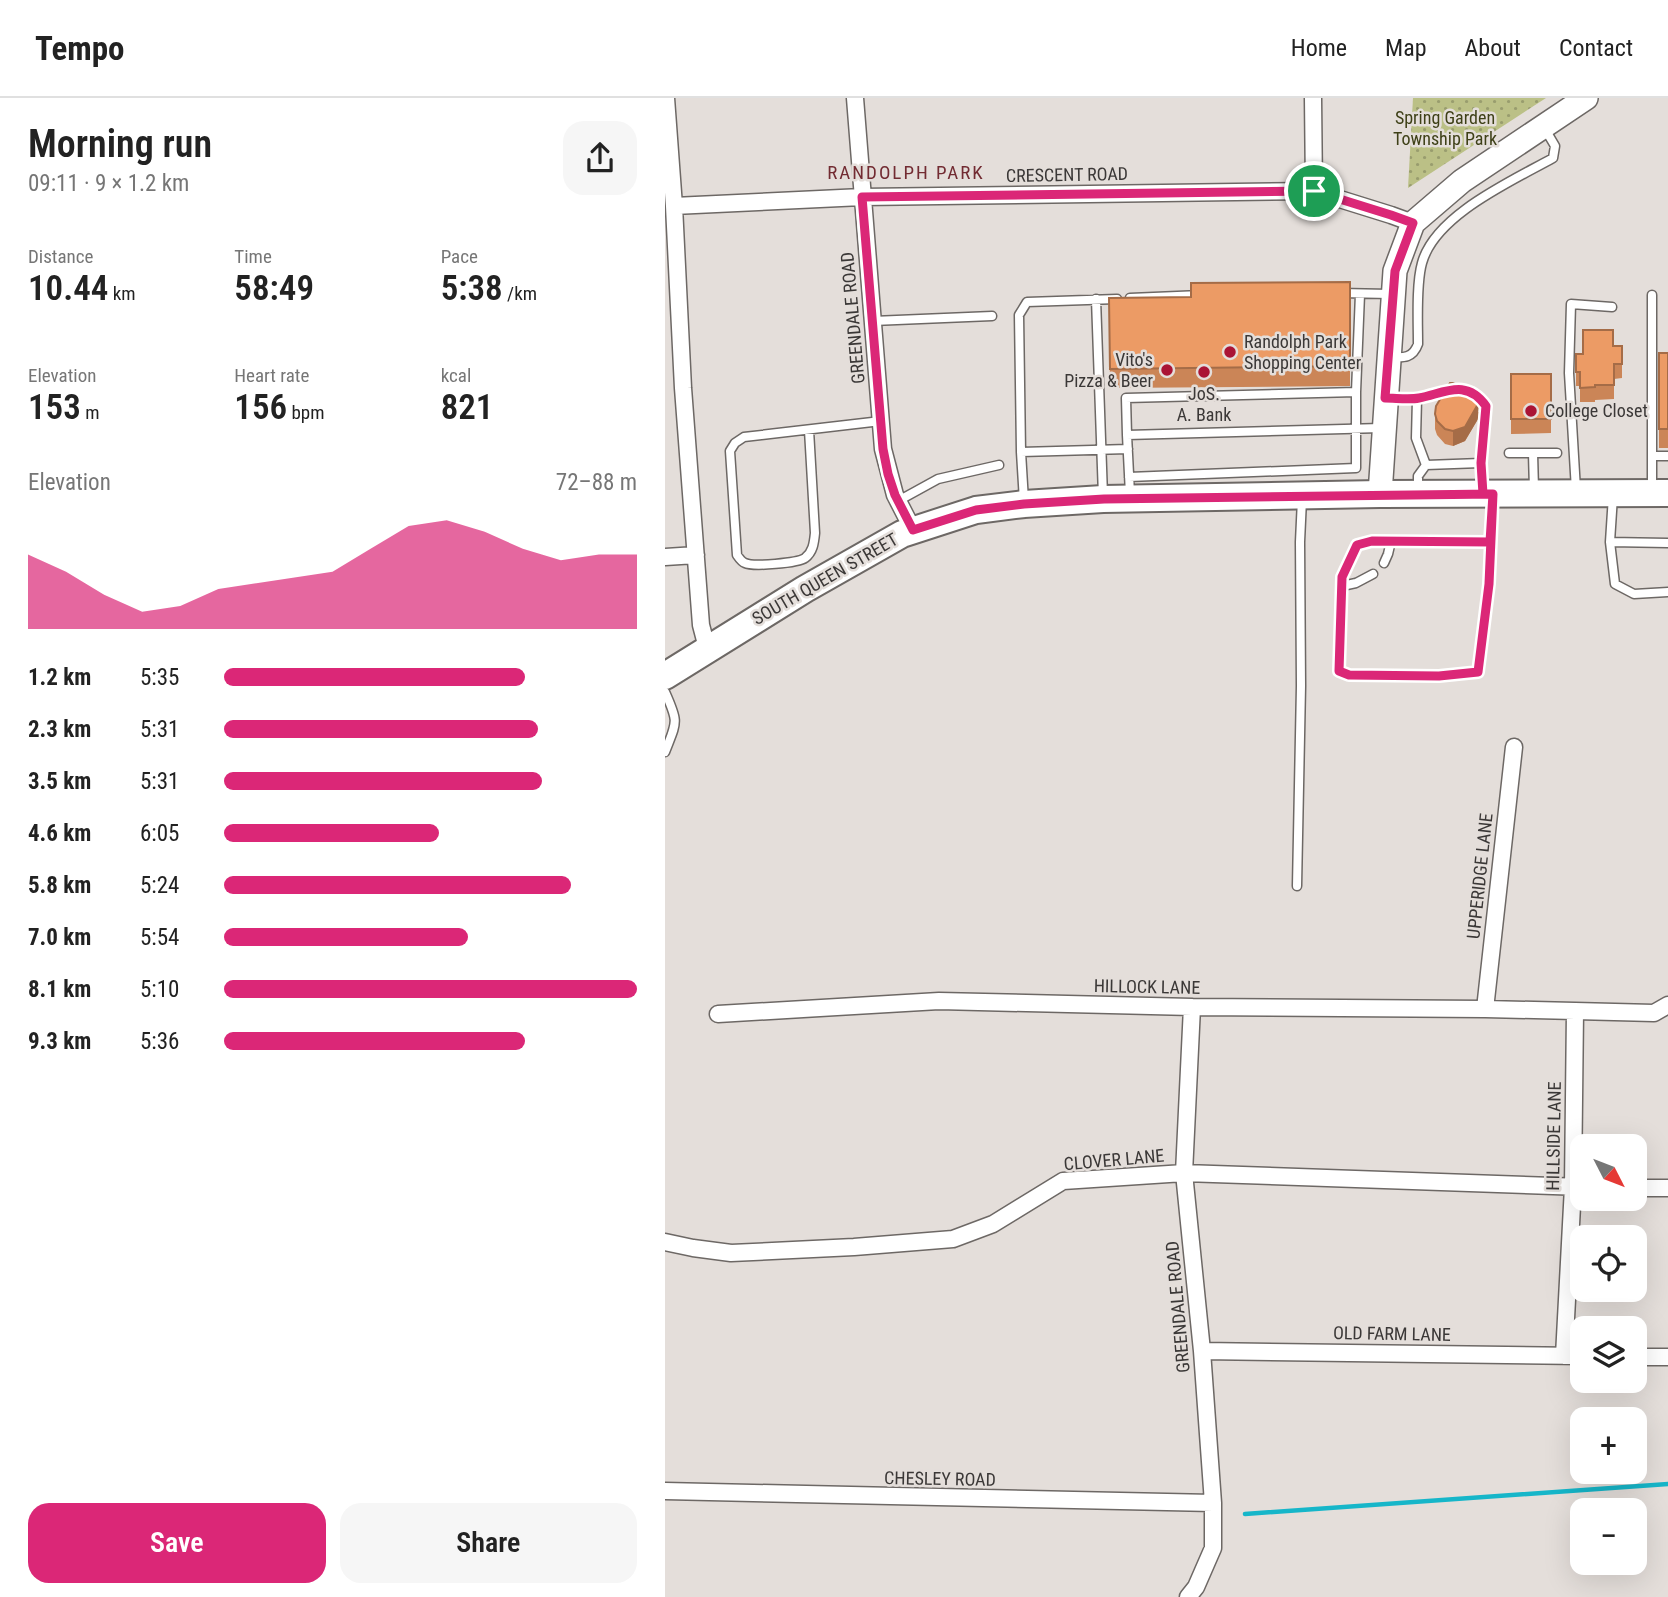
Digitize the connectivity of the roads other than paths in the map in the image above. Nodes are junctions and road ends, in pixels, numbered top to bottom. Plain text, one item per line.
1 (666, 98) edge
2 (855, 98) edge
3 (1313, 98) edge
4 (1586, 98) edge
5 (1543, 127) junction
6 (1314, 191) junction
7 (862, 197) junction
8 (674, 206) junction
9 (1413, 223) junction
10 (1336, 292) edge
11 (1360, 294) junction
12 (1393, 294) junction
13 (1205, 295) edge
14 (1652, 295) dead end
15 (1097, 299) junction
16 (1612, 307) dead end
17 (992, 316) dead end
18 (872, 321) junction
19 (1388, 356) junction
20 (1356, 393) junction
21 (1385, 398) junction
22 (1417, 399) junction
23 (881, 421) junction
24 (1384, 428) junction
25 (1356, 429) junction
26 (809, 430) junction
27 (1128, 435) junction
28 (1128, 449) junction
29 (1102, 450) junction
30 (1021, 452) junction
31 (1509, 453) dead end
32 (1532, 453) junction
33 (1557, 453) dead end
34 (1652, 456) junction
35 (1668, 456) edge
36 (1481, 463) junction
37 (999, 465) dead end
38 (1426, 465) junction
39 (1129, 488) junction
40 (1534, 493) junction
41 (1576, 493) junction
42 (1613, 493) junction
43 (1660, 493) edge
44 (1380, 494) junction
45 (1418, 494) junction
46 (1488, 494) junction
47 (1302, 496) junction
48 (1104, 499) junction
49 (898, 501) junction
50 (1024, 504) junction
51 (913, 530) junction
52 (1391, 541) junction
53 (1490, 542) junction
54 (1611, 542) junction
55 (1668, 543) edge
56 (696, 555) junction
57 (665, 557) edge
58 (1384, 563) dead end
59 (1373, 574) dead end
60 (1342, 586) junction
61 (1668, 592) edge
62 (707, 648) junction
63 (665, 676) edge
64 (665, 692) edge
65 (1514, 747) dead end
66 (665, 752) edge
67 (1297, 886) dead end
68 (1668, 1005) edge
69 (1192, 1007) junction
70 (1485, 1009) junction
71 (1575, 1011) junction
72 (718, 1014) dead end
73 (1577, 1134) edge
74 (1184, 1173) junction
75 (1570, 1187) edge
76 (1647, 1188) edge
77 (1668, 1188) edge
78 (1576, 1211) edge
79 (665, 1241) edge
80 (1202, 1351) junction
81 (1564, 1356) junction
82 (1570, 1356) edge
83 (1647, 1357) edge
84 (1668, 1357) edge
85 (665, 1491) edge
86 (1213, 1503) junction
87 (1188, 1597) edge

1 - 8 street
2 - 7 street, GREENDALE ROAD
3 - 6 street
4 - 5 street
5 - 9 street
5 - 19 lane
6 - 7 street, CRESCENT ROAD
6 - 9 street, CRESCENT ROAD
7 - 8 street, CRESCENT ROAD
7 - 18 street, GREENDALE ROAD
8 - 56 street
9 - 12 street
10 - 11 lane
11 - 12 lane
11 - 20 lane
12 - 19 street
13 - 15 lane
14 - 34 lane
15 - 29 lane
15 - 30 lane
16 - 41 lane
17 - 18 lane
18 - 23 street, GREENDALE ROAD
19 - 21 street
20 - 25 lane
20 - 27 lane
21 - 22 lane
21 - 24 street
22 - 36 lane
22 - 38 lane
23 - 26 lane
23 - 49 street, GREENDALE ROAD
24 - 25 lane
24 - 44 street
25 - 27 lane
25 - 39 lane
26 - 26 lane
27 - 28 lane
28 - 29 lane
28 - 39 lane
29 - 30 lane
29 - 48 lane
30 - 50 lane
31 - 32 lane
32 - 33 lane
32 - 40 lane
34 - 35 lane
34 - 43 lane
36 - 38 lane
36 - 46 lane
37 - 49 lane
38 - 45 lane
39 - 47 main road, SOUTH QUEEN STREET
39 - 48 main road, SOUTH QUEEN STREET
40 - 41 main road, SOUTH QUEEN STREET
40 - 46 main road, SOUTH QUEEN STREET
41 - 42 main road, SOUTH QUEEN STREET
42 - 43 main road, SOUTH QUEEN STREET
42 - 54 lane
44 - 45 main road, SOUTH QUEEN STREET
44 - 47 main road, SOUTH QUEEN STREET
45 - 46 main road, SOUTH QUEEN STREET
46 - 53 lane
47 - 67 lane
48 - 50 main road, SOUTH QUEEN STREET
49 - 51 street, GREENDALE ROAD
50 - 51 main road, SOUTH QUEEN STREET
51 - 62 main road, SOUTH QUEEN STREET
52 - 53 lane
52 - 58 lane
52 - 60 lane
53 - 60 lane
54 - 55 lane
54 - 61 lane
56 - 57 street
56 - 62 street
59 - 60 lane
62 - 63 main road, SOUTH QUEEN STREET
64 - 66 lane
65 - 70 street, UPPERIDGE LANE
68 - 71 street
69 - 70 street, HILLOCK LANE
69 - 72 street, HILLOCK LANE
69 - 74 street, GREENDALE ROAD
70 - 71 street, HILLOCK LANE
71 - 73 street, HILLSIDE LANE
74 - 75 street, CLOVER LANE
74 - 79 street, CLOVER LANE
74 - 80 street, GREENDALE ROAD
76 - 77 street
78 - 81 street, HILLSIDE LANE
80 - 81 street, OLD FARM LANE
80 - 86 street, GREENDALE ROAD
81 - 82 street, OLD FARM LANE
83 - 84 street
85 - 86 street, CHESLEY ROAD
86 - 87 street, GREENDALE ROAD

